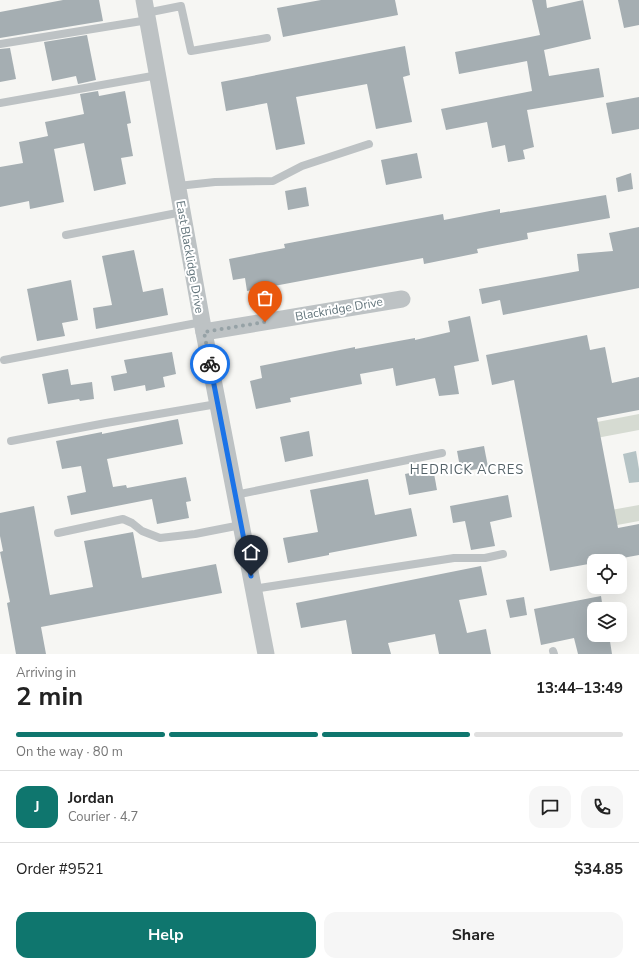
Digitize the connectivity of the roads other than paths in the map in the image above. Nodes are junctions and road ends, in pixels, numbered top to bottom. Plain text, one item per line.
1 (180, 3) edge
2 (146, 11) edge
3 (267, 38) dead end
4 (0, 44) edge
5 (158, 75) junction
6 (0, 103) edge
7 (369, 144) dead end
8 (178, 186) junction
9 (182, 212) junction
10 (66, 235) dead end
11 (402, 299) dead end
12 (203, 327) junction
13 (4, 360) dead end
14 (217, 404) junction
15 (12, 441) dead end
16 (442, 453) dead end
17 (235, 495) junction
18 (241, 525) junction
19 (58, 533) dead end
20 (503, 554) dead end
21 (253, 589) junction
22 (266, 654) edge

1 - 2 lane
1 - 3 lane
2 - 4 lane
2 - 5 street, East Blacklidge Drive
5 - 6 lane
5 - 8 street, East Blacklidge Drive
7 - 8 lane
8 - 9 street, East Blacklidge Drive
9 - 10 lane
9 - 12 street, East Blacklidge Drive
11 - 12 street, Blackridge Drive
12 - 13 lane
12 - 14 street, East Blacklidge Drive
14 - 15 lane
14 - 17 street, East Blacklidge Drive
16 - 17 lane
17 - 18 street, East Blacklidge Drive
18 - 19 lane
18 - 21 street, East Blacklidge Drive
20 - 21 lane
21 - 22 street, East Blacklidge Drive

